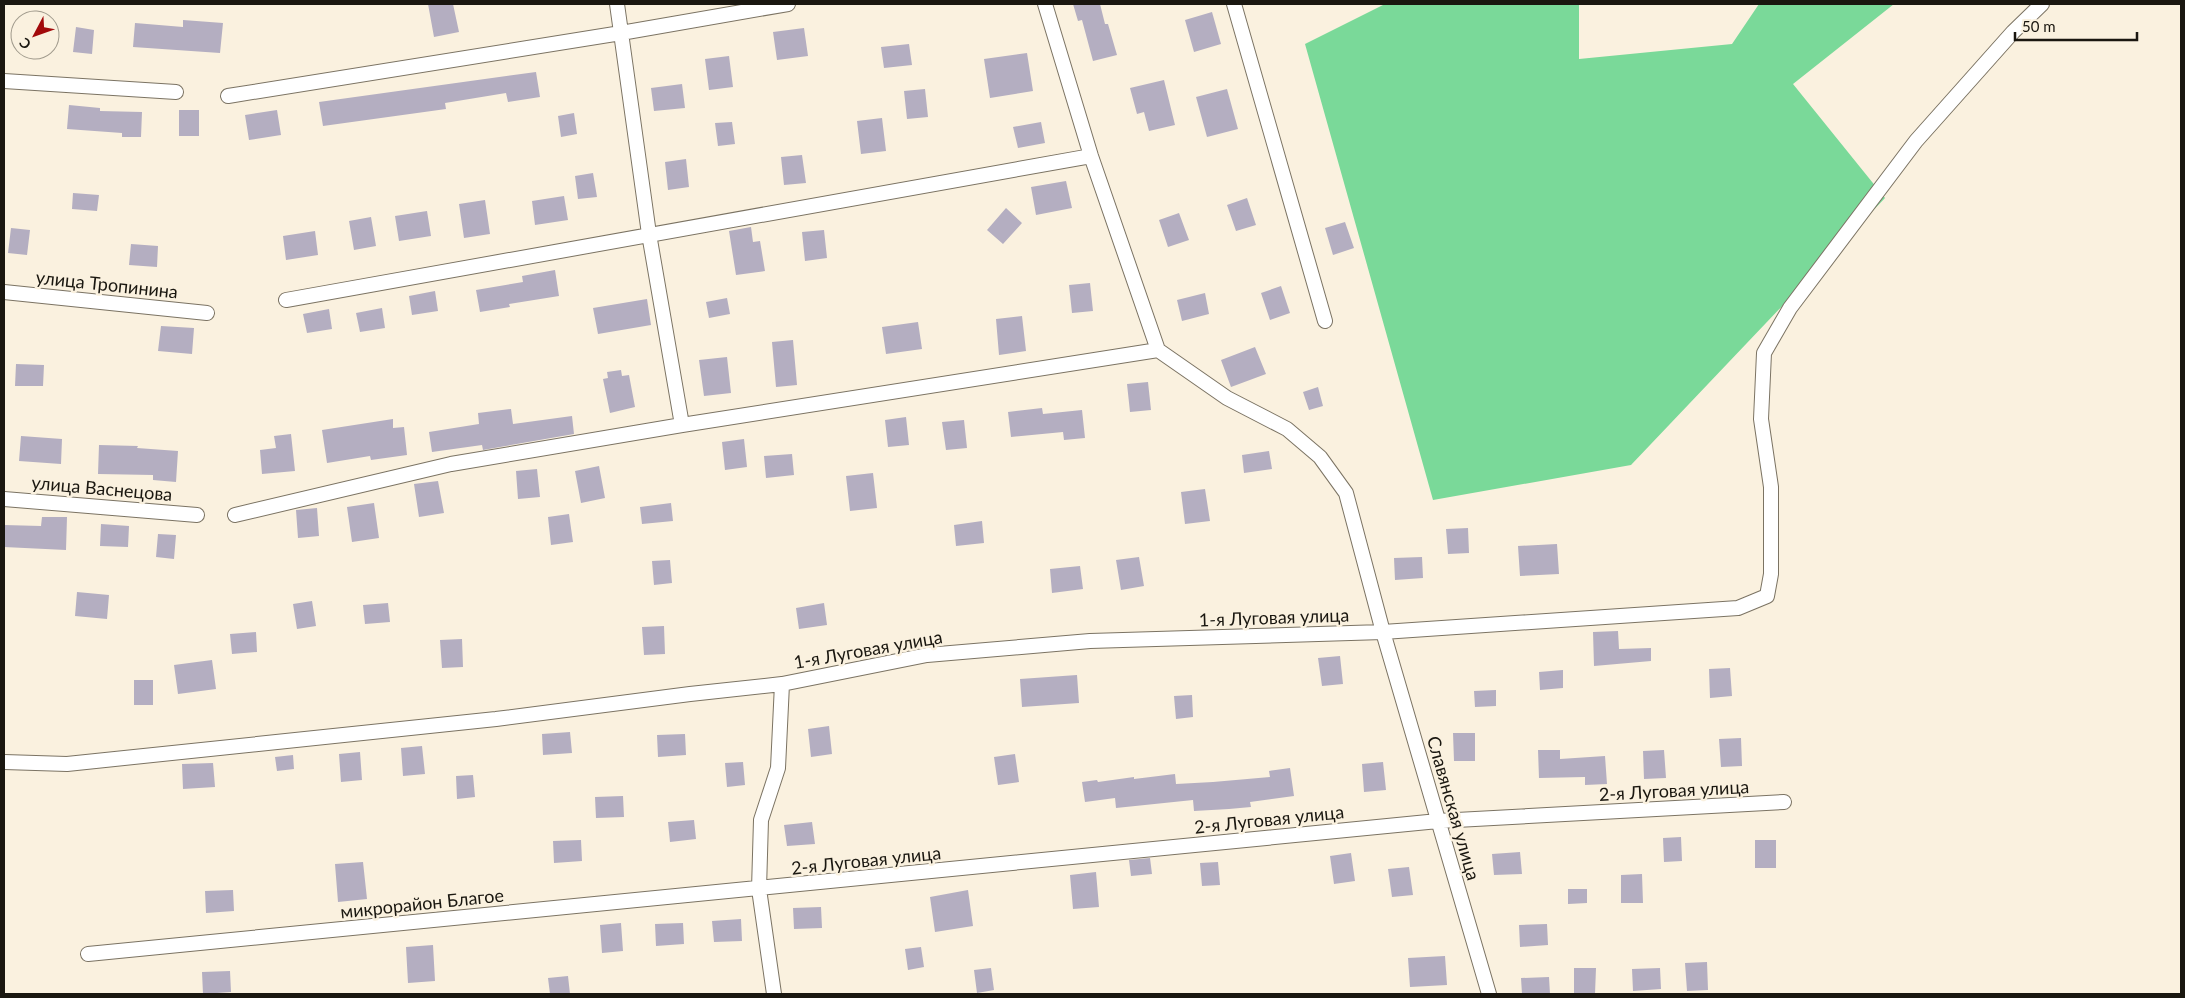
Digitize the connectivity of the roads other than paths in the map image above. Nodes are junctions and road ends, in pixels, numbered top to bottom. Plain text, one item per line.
1 (616, 4) edge
2 (788, 4) edge
3 (1045, 4) edge
4 (1234, 4) edge
5 (2042, 4) edge
6 (621, 33) junction
7 (4, 81) edge
8 (176, 92) dead end
9 (228, 96) dead end
10 (1091, 156) junction
11 (649, 234) junction
12 (4, 292) edge
13 (286, 300) dead end
14 (207, 313) dead end
15 (1325, 321) dead end
16 (1158, 350) junction
17 (682, 425) junction
18 (4, 498) edge
19 (197, 515) dead end
20 (235, 515) dead end
21 (1383, 632) junction
22 (782, 684) junction
23 (4, 762) edge
24 (1784, 802) dead end
25 (1438, 821) junction
26 (760, 889) junction
27 (88, 954) dead end
28 (774, 994) edge
29 (1489, 994) edge

1 - 6 street
2 - 6 street
3 - 10 street
4 - 15 street
5 - 21 street, 1-я Луговая улица
6 - 9 street
6 - 11 street
7 - 8 street
10 - 11 street
10 - 16 street
11 - 13 street
11 - 17 street
12 - 14 street, улица Тропинина
16 - 17 street
16 - 21 street, Славянская улица
17 - 20 street
18 - 19 street, улица Васнецова
21 - 22 street, 1-я Луговая улица
21 - 25 street, Славянская улица
22 - 23 street, 1-я Луговая улица
22 - 26 street
24 - 25 street, 2-я Луговая улица
25 - 26 street, 2-я Луговая улица
25 - 29 street, Славянская улица
26 - 27 street, микрорайон Благое
26 - 28 street

